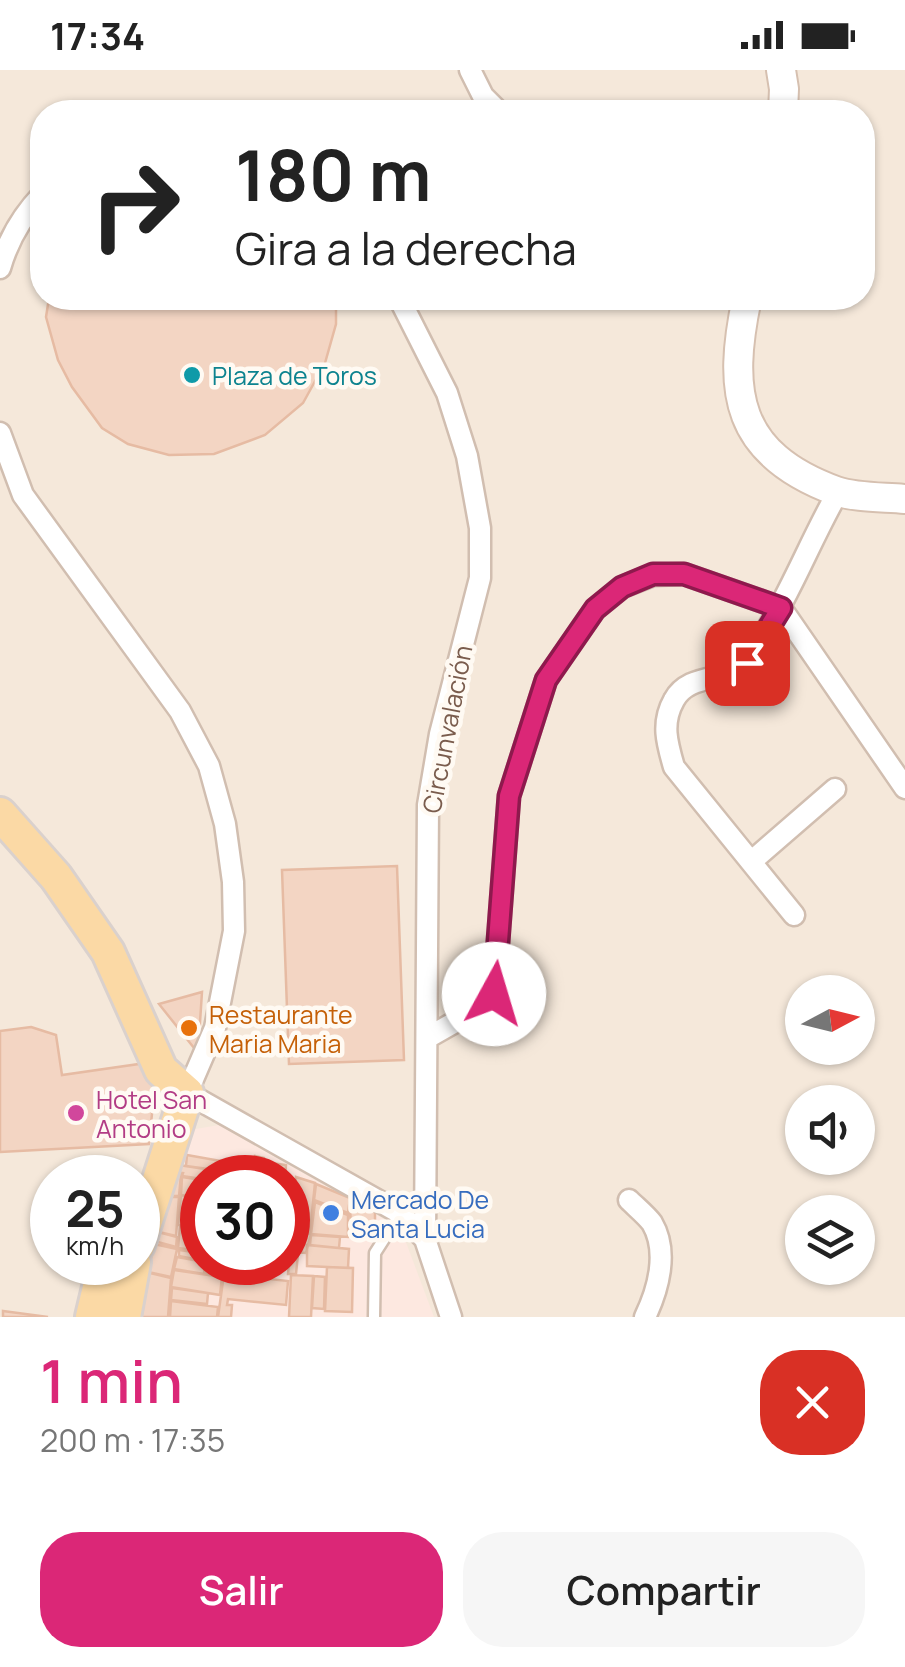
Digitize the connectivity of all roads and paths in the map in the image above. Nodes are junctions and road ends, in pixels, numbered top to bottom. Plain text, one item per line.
1 (470, 70) edge
2 (781, 70) edge
3 (487, 100) edge
4 (782, 100) edge
5 (30, 208) edge
6 (0, 268) edge
7 (406, 310) edge
8 (744, 310) edge
9 (0, 432) edge
10 (838, 492) junction
11 (905, 499) edge
12 (781, 608) junction
13 (905, 788) edge
14 (836, 789) dead end
15 (0, 814) edge
16 (752, 861) junction
17 (794, 915) dead end
18 (427, 1038) junction
19 (187, 1092) junction
20 (153, 1155) edge
21 (160, 1176) edge
22 (629, 1200) dead end
23 (400, 1213) junction
24 (426, 1239) junction
25 (100, 1285) edge
26 (130, 1285) edge
27 (92, 1317) edge
28 (124, 1317) edge
29 (374, 1317) edge
30 (450, 1317) edge
31 (645, 1317) edge

1 - 3 street
2 - 4 street
5 - 6 street
7 - 18 street, Circunvalación
8 - 10 street
9 - 19 street
10 - 11 street
10 - 12 street
12 - 13 street
12 - 16 street
12 - 18 street
14 - 16 street
15 - 19 main road
16 - 17 street
18 - 24 street, Circunvalación
19 - 20 main road
19 - 21 main road
19 - 23 street
22 - 31 street
23 - 24 street
23 - 29 lane
24 - 30 street
25 - 27 main road
26 - 28 main road

